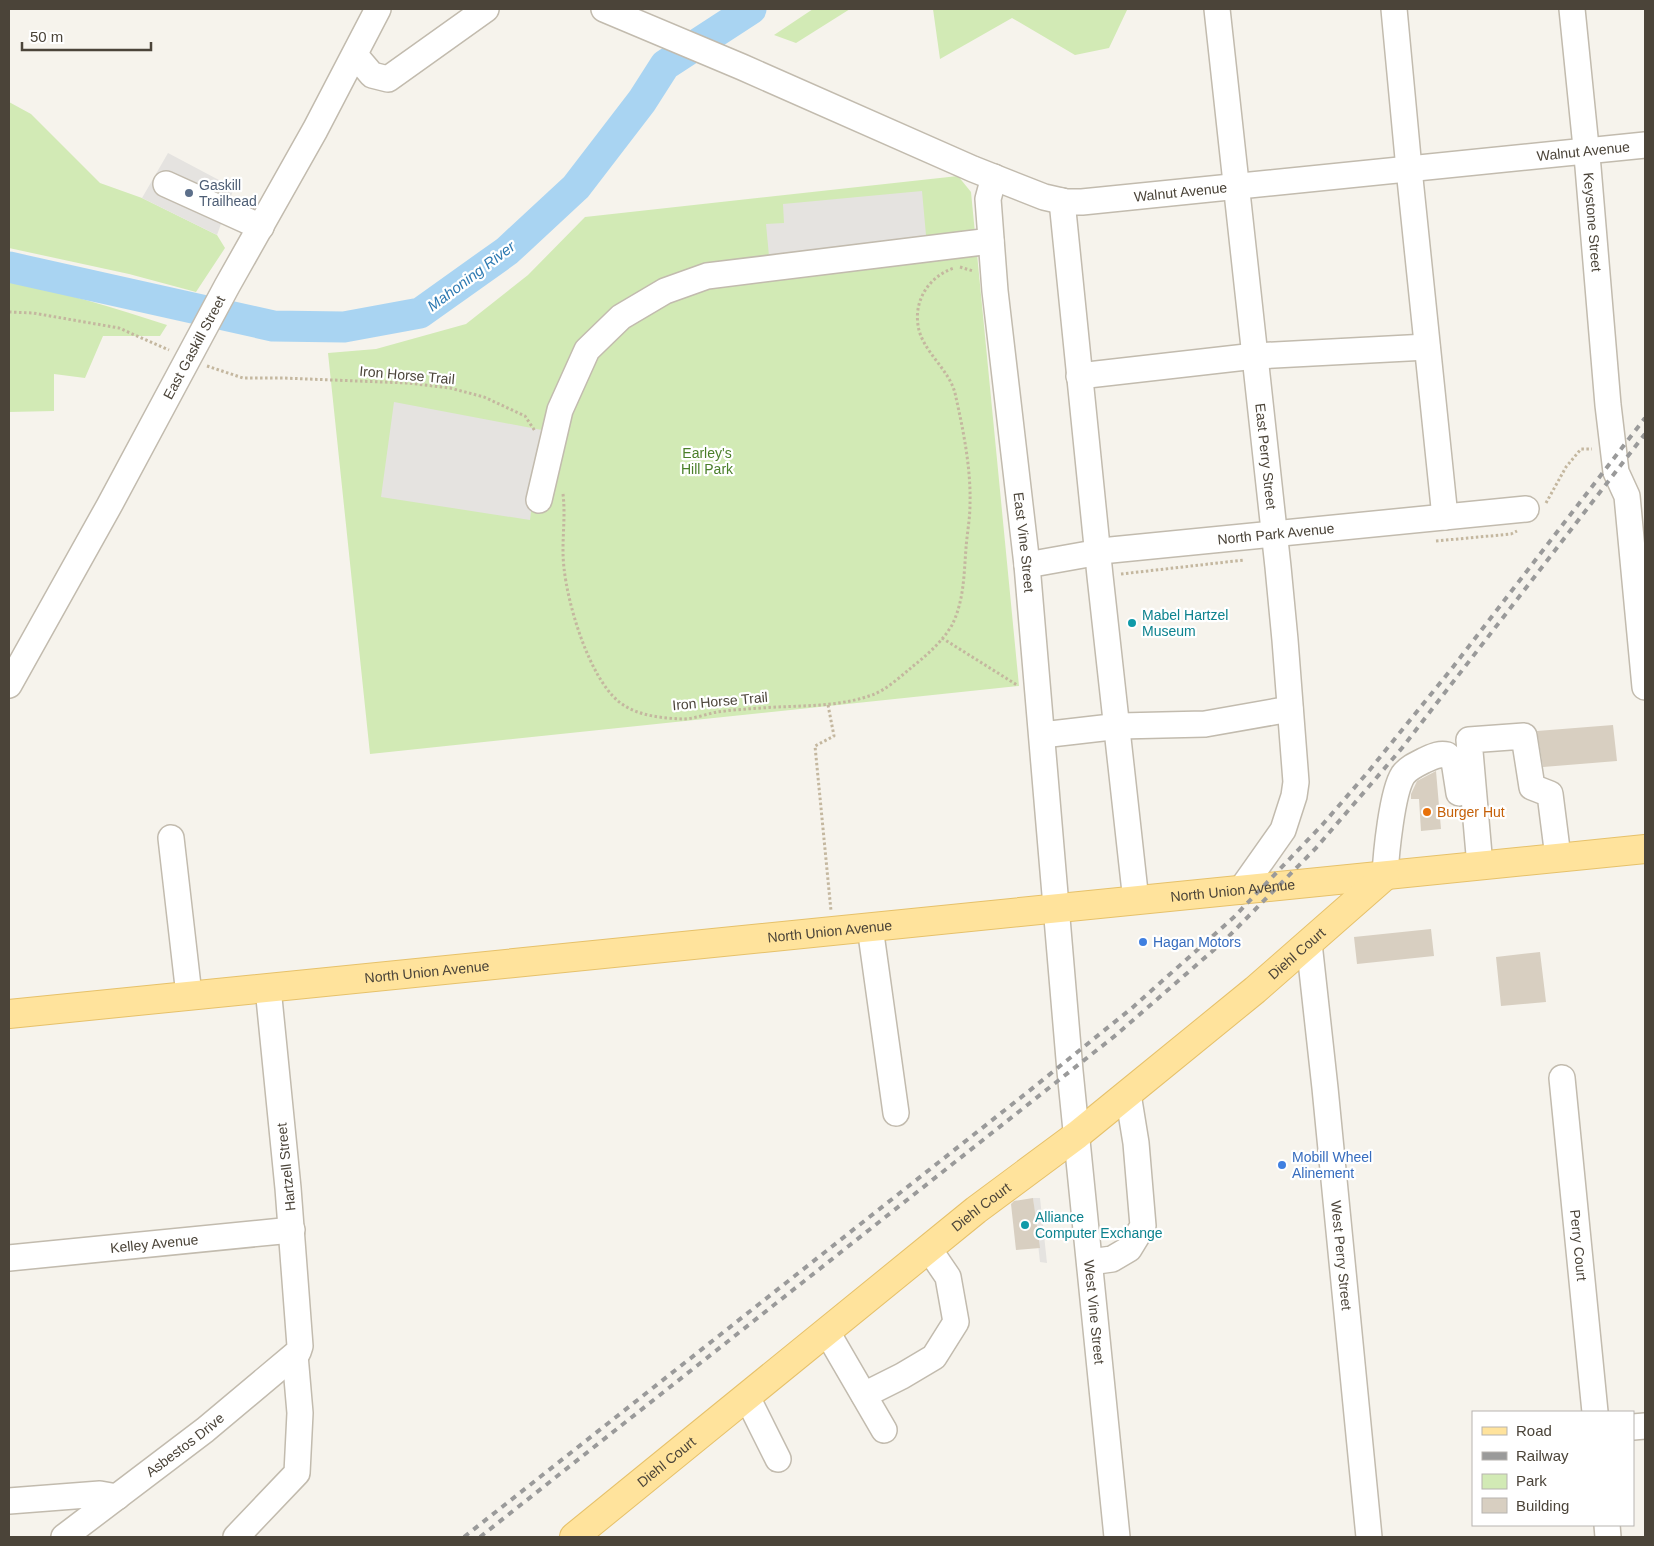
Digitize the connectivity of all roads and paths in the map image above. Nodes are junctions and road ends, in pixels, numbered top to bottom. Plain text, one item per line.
1 (378, 9) edge
2 (486, 9) edge
3 (604, 9) edge
4 (1223, 9) edge
5 (1394, 9) edge
6 (1572, 9) edge
7 (355, 54) junction
8 (1645, 145) edge
9 (1586, 151) junction
10 (1409, 169) junction
11 (994, 177) junction
12 (166, 184) dead end
13 (1237, 186) junction
14 (1062, 201) junction
15 (261, 227) junction
16 (991, 242) junction
17 (977, 274) dead end
18 (9, 312) edge
19 (1428, 347) junction
20 (189, 354) junction
21 (1255, 356) junction
22 (1079, 376) junction
23 (550, 453) junction
24 (562, 488) dead end
25 (1636, 496) edge
26 (539, 500) dead end
27 (1526, 509) dead end
28 (1445, 516) junction
29 (1274, 534) junction
30 (1097, 552) junction
31 (1027, 565) junction
32 (942, 638) junction
33 (9, 685) edge
34 (1645, 687) edge
35 (1039, 699) junction
36 (828, 705) junction
37 (1290, 709) junction
38 (1116, 726) junction
39 (1042, 735) junction
40 (171, 838) dead end
41 (1645, 850) edge
42 (1558, 857) junction
43 (1473, 866) junction
44 (1385, 876) junction
45 (1240, 891) junction
46 (1136, 901) junction
47 (1056, 908) junction
48 (870, 927) junction
49 (834, 931) junction
50 (1309, 943) junction
51 (268, 988) junction
52 (189, 995) junction
53 (12, 1013) edge
54 (1562, 1078) dead end
55 (1128, 1094) junction
56 (896, 1113) dead end
57 (1077, 1136) junction
58 (292, 1230) junction
59 (930, 1249) junction
60 (12, 1258) edge
61 (1090, 1262) junction
62 (827, 1332) junction
63 (298, 1350) junction
64 (864, 1395) junction
65 (747, 1397) junction
66 (1595, 1411) edge
67 (884, 1430) dead end
68 (778, 1460) dead end
69 (117, 1496) junction
70 (9, 1501) edge
71 (64, 1537) edge
72 (236, 1537) edge
73 (574, 1537) edge
74 (1117, 1537) edge
75 (1369, 1537) edge

1 - 7 street, East Gaskill Street
2 - 7 street
3 - 11 street, Walnut Avenue
4 - 13 street, East Perry Street
5 - 10 street
6 - 9 street, Keystone Street
7 - 15 street, East Gaskill Street
8 - 9 street, Walnut Avenue
9 - 10 street, Walnut Avenue
9 - 25 street, Keystone Street
10 - 13 street, Walnut Avenue
10 - 19 street
11 - 14 street, Walnut Avenue
11 - 16 street, East Vine Street
12 - 15 street
13 - 14 street, Walnut Avenue
13 - 21 street, East Perry Street
14 - 22 street
15 - 20 street, East Gaskill Street
16 - 23 street
16 - 31 street, East Vine Street
17 - 32 path, Iron Horse Trail
18 - 20 path, Iron Horse Trail
19 - 21 street
19 - 28 street
20 - 23 path, Iron Horse Trail
20 - 33 street, East Gaskill Street
21 - 22 street
21 - 29 street, East Perry Street
22 - 30 street
23 - 26 street
24 - 36 path, Iron Horse Trail
25 - 34 street
27 - 28 street, North Park Avenue
28 - 29 street, North Park Avenue
29 - 30 street, North Park Avenue
29 - 37 street, East Perry Street
30 - 31 street, North Park Avenue
30 - 38 street
31 - 35 street, East Vine Street
32 - 35 path
32 - 36 path, Iron Horse Trail
35 - 39 street, East Vine Street
36 - 49 path
37 - 38 street
37 - 45 street, East Perry Street
38 - 39 street
38 - 46 street
39 - 47 street, East Vine Street
40 - 52 street
41 - 42 main road, North Union Avenue
42 - 43 main road, North Union Avenue
42 - 43 street
43 - 44 main road, North Union Avenue
43 - 44 street
44 - 45 main road, North Union Avenue
44 - 50 main road, Diehl Court
45 - 46 main road, North Union Avenue
46 - 47 main road, North Union Avenue
47 - 48 main road, North Union Avenue
47 - 57 street, West Vine Street
48 - 49 main road, North Union Avenue
48 - 56 street
49 - 51 main road, North Union Avenue
50 - 55 main road, Diehl Court
50 - 75 street, West Perry Street
51 - 52 main road, North Union Avenue
51 - 58 street, Hartzell Street
52 - 53 main road, North Union Avenue
54 - 66 street, Perry Court
55 - 57 main road, Diehl Court
55 - 61 street
57 - 59 main road, Diehl Court
57 - 61 street, West Vine Street
58 - 60 street, Kelley Avenue
58 - 63 street, Hartzell Street
59 - 62 main road, Diehl Court
59 - 64 street
61 - 74 street, West Vine Street
62 - 64 street
62 - 65 main road, Diehl Court
63 - 69 street, Asbestos Drive
63 - 72 street, Hartzell Street
64 - 67 street
65 - 68 street
65 - 73 main road, Diehl Court
69 - 70 street
69 - 71 street, Asbestos Drive

